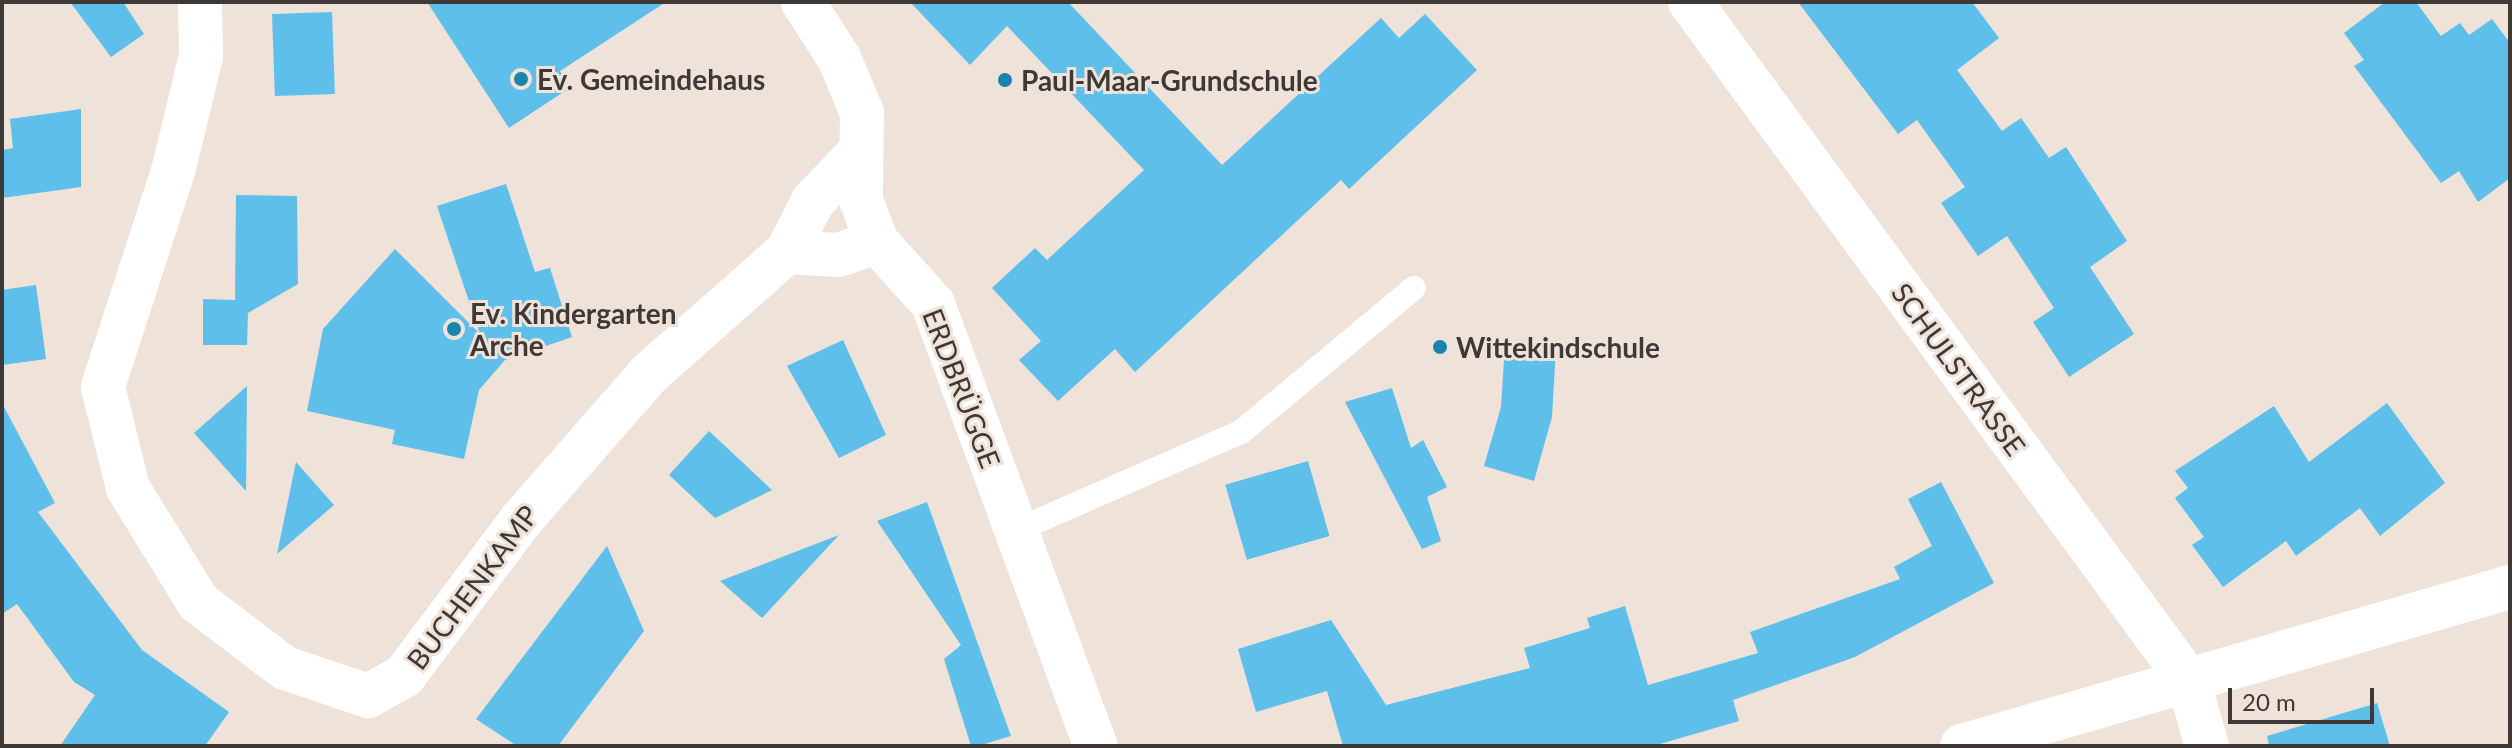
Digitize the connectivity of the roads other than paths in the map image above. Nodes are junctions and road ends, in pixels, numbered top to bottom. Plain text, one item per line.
1 (200, 2) edge
2 (803, 2) edge
3 (1690, 2) edge
4 (861, 151) junction
5 (877, 242) junction
6 (787, 252) junction
7 (1414, 288) dead end
8 (1015, 531) junction
9 (2510, 587) edge
10 (2188, 680) junction
11 (1096, 746) edge
12 (1962, 746) edge
13 (2207, 746) edge

1 - 6 street, BUCHENKAMP
2 - 4 street, ERDBRÜGGE
3 - 10 street, SCHULSTRASSE
4 - 5 street, ERDBRÜGGE
4 - 6 street
5 - 6 street
5 - 8 street, ERDBRÜGGE
7 - 8 lane
8 - 11 street, ERDBRÜGGE
9 - 10 street
10 - 12 street
10 - 13 street, SCHULSTRASSE

